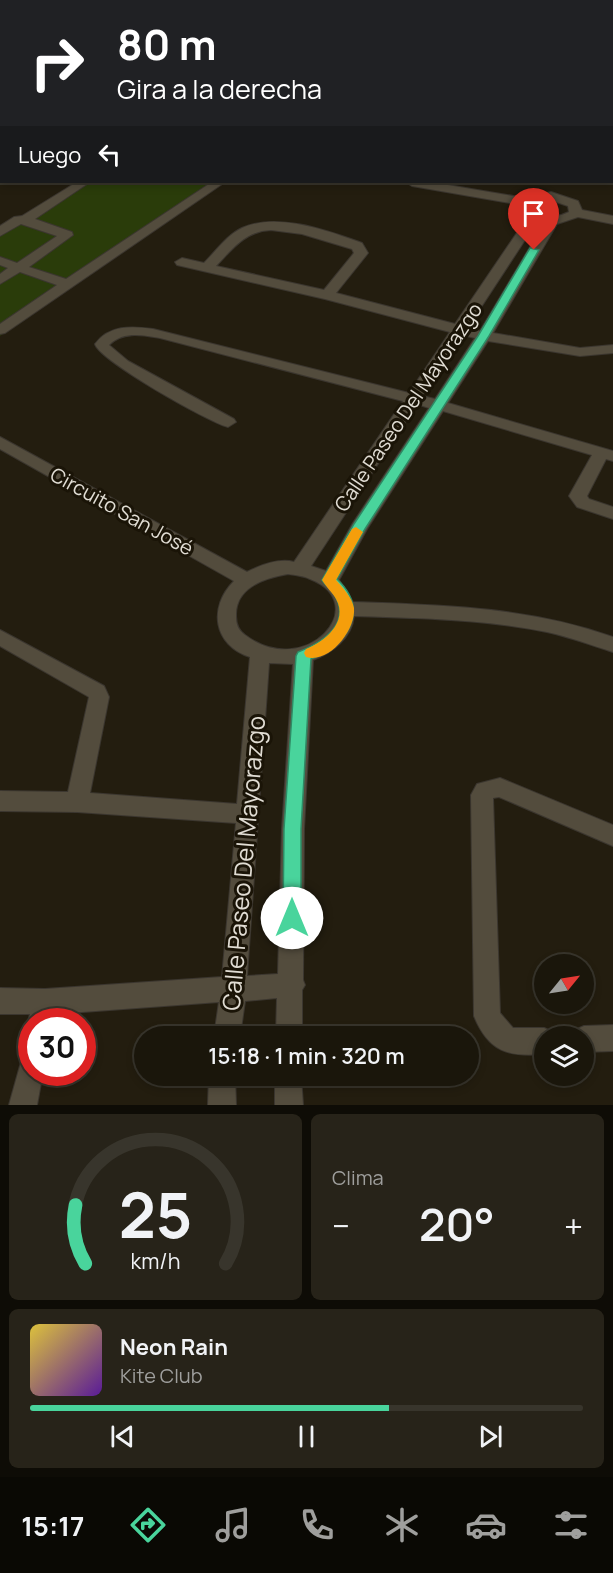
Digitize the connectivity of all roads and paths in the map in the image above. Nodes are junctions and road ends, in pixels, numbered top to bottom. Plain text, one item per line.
1 (82, 183) edge
2 (218, 183) edge
3 (420, 183) edge
4 (531, 208) junction
5 (576, 213) junction
6 (610, 216) edge
7 (25, 220) junction
8 (553, 220) junction
9 (0, 232) edge
10 (0, 261) edge
11 (182, 262) dead end
12 (19, 267) junction
13 (207, 268) junction
14 (0, 280) edge
15 (66, 284) junction
16 (327, 295) junction
17 (0, 315) edge
18 (15, 320) junction
19 (0, 330) edge
20 (472, 333) junction
21 (613, 350) edge
22 (426, 402) junction
23 (228, 422) dead end
24 (0, 442) edge
25 (607, 454) edge
26 (613, 513) edge
27 (300, 568) junction
28 (245, 579) junction
29 (329, 580) junction
30 (346, 609) junction
31 (0, 637) edge
32 (613, 645) edge
33 (260, 654) junction
34 (303, 656) junction
35 (0, 801) edge
36 (77, 802) junction
37 (248, 814) junction
38 (613, 836) edge
39 (292, 985) junction
40 (234, 988) junction
41 (0, 1001) edge
42 (27, 1008) edge
43 (75, 1008) edge
44 (228, 1026) edge
45 (290, 1026) edge
46 (613, 1038) edge
47 (594, 1039) edge
48 (534, 1042) edge
49 (27, 1086) edge
50 (222, 1086) edge
51 (288, 1086) edge
52 (23, 1105) edge
53 (222, 1105) edge
54 (289, 1105) edge

1 - 7 street
2 - 15 street
3 - 4 street
4 - 5 street
4 - 8 street
4 - 20 street, Calle Paseo Del Mayorazgo
5 - 6 street
5 - 8 street
7 - 9 street
7 - 12 street
8 - 20 street, Calle Paseo Del Mayorazgo
10 - 12 street
11 - 13 street
12 - 14 street
12 - 15 street
13 - 16 street
13 - 16 street
15 - 18 street
16 - 20 street
17 - 18 street
18 - 19 street
20 - 21 street
20 - 22 street, Calle Paseo Del Mayorazgo
20 - 22 street, Calle Paseo Del Mayorazgo
22 - 23 street
22 - 25 street
22 - 27 street, Calle Paseo Del Mayorazgo
22 - 29 street, Calle Paseo Del Mayorazgo
24 - 28 street, Circuito San José
25 - 26 street
27 - 28 street
27 - 29 street
28 - 33 street
29 - 30 street
30 - 32 street
30 - 34 street
31 - 36 street
33 - 34 street
33 - 37 street, Calle Paseo Del Mayorazgo
34 - 39 street
35 - 36 street
36 - 37 street
37 - 40 street, Calle Paseo Del Mayorazgo
38 - 48 street
39 - 40 street
39 - 45 street
40 - 43 street
40 - 44 street, Calle Paseo Del Mayorazgo
41 - 42 street
46 - 47 street
49 - 52 street
50 - 53 street
51 - 54 street

